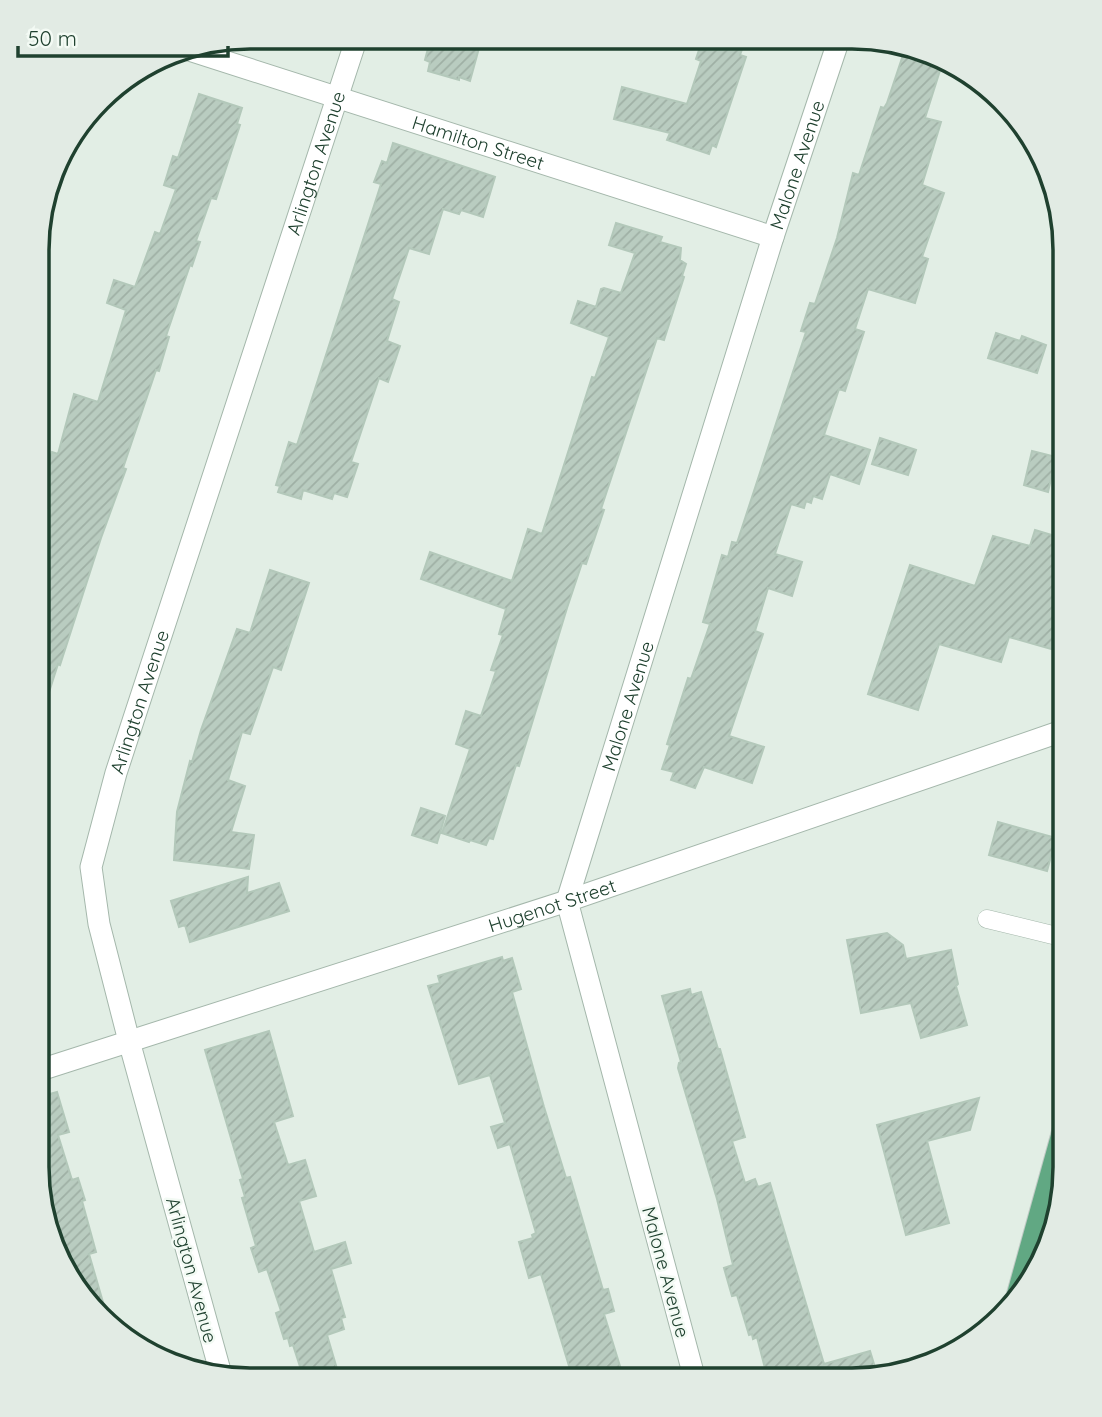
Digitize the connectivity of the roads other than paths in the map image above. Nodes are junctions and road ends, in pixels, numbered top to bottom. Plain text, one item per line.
1 (354, 49) edge
2 (835, 49) edge
3 (204, 55) edge
4 (338, 97) junction
5 (773, 237) junction
6 (1053, 734) edge
7 (567, 901) junction
8 (987, 919) dead end
9 (1053, 936) edge
10 (129, 1041) junction
11 (49, 1067) edge
12 (1053, 1166) edge
13 (1024, 1271) edge
14 (218, 1365) edge
15 (692, 1368) edge

1 - 4 street, Arlington Avenue
2 - 5 street, Malone Avenue
3 - 4 street, Hamilton Street
4 - 5 street, Hamilton Street
4 - 10 street, Arlington Avenue
5 - 7 street, Malone Avenue
6 - 7 street, Hugenot Street
7 - 10 street, Hugenot Street
7 - 15 street, Malone Avenue
8 - 9 lane
10 - 11 street, Hugenot Street
10 - 14 street, Arlington Avenue
12 - 13 main road

